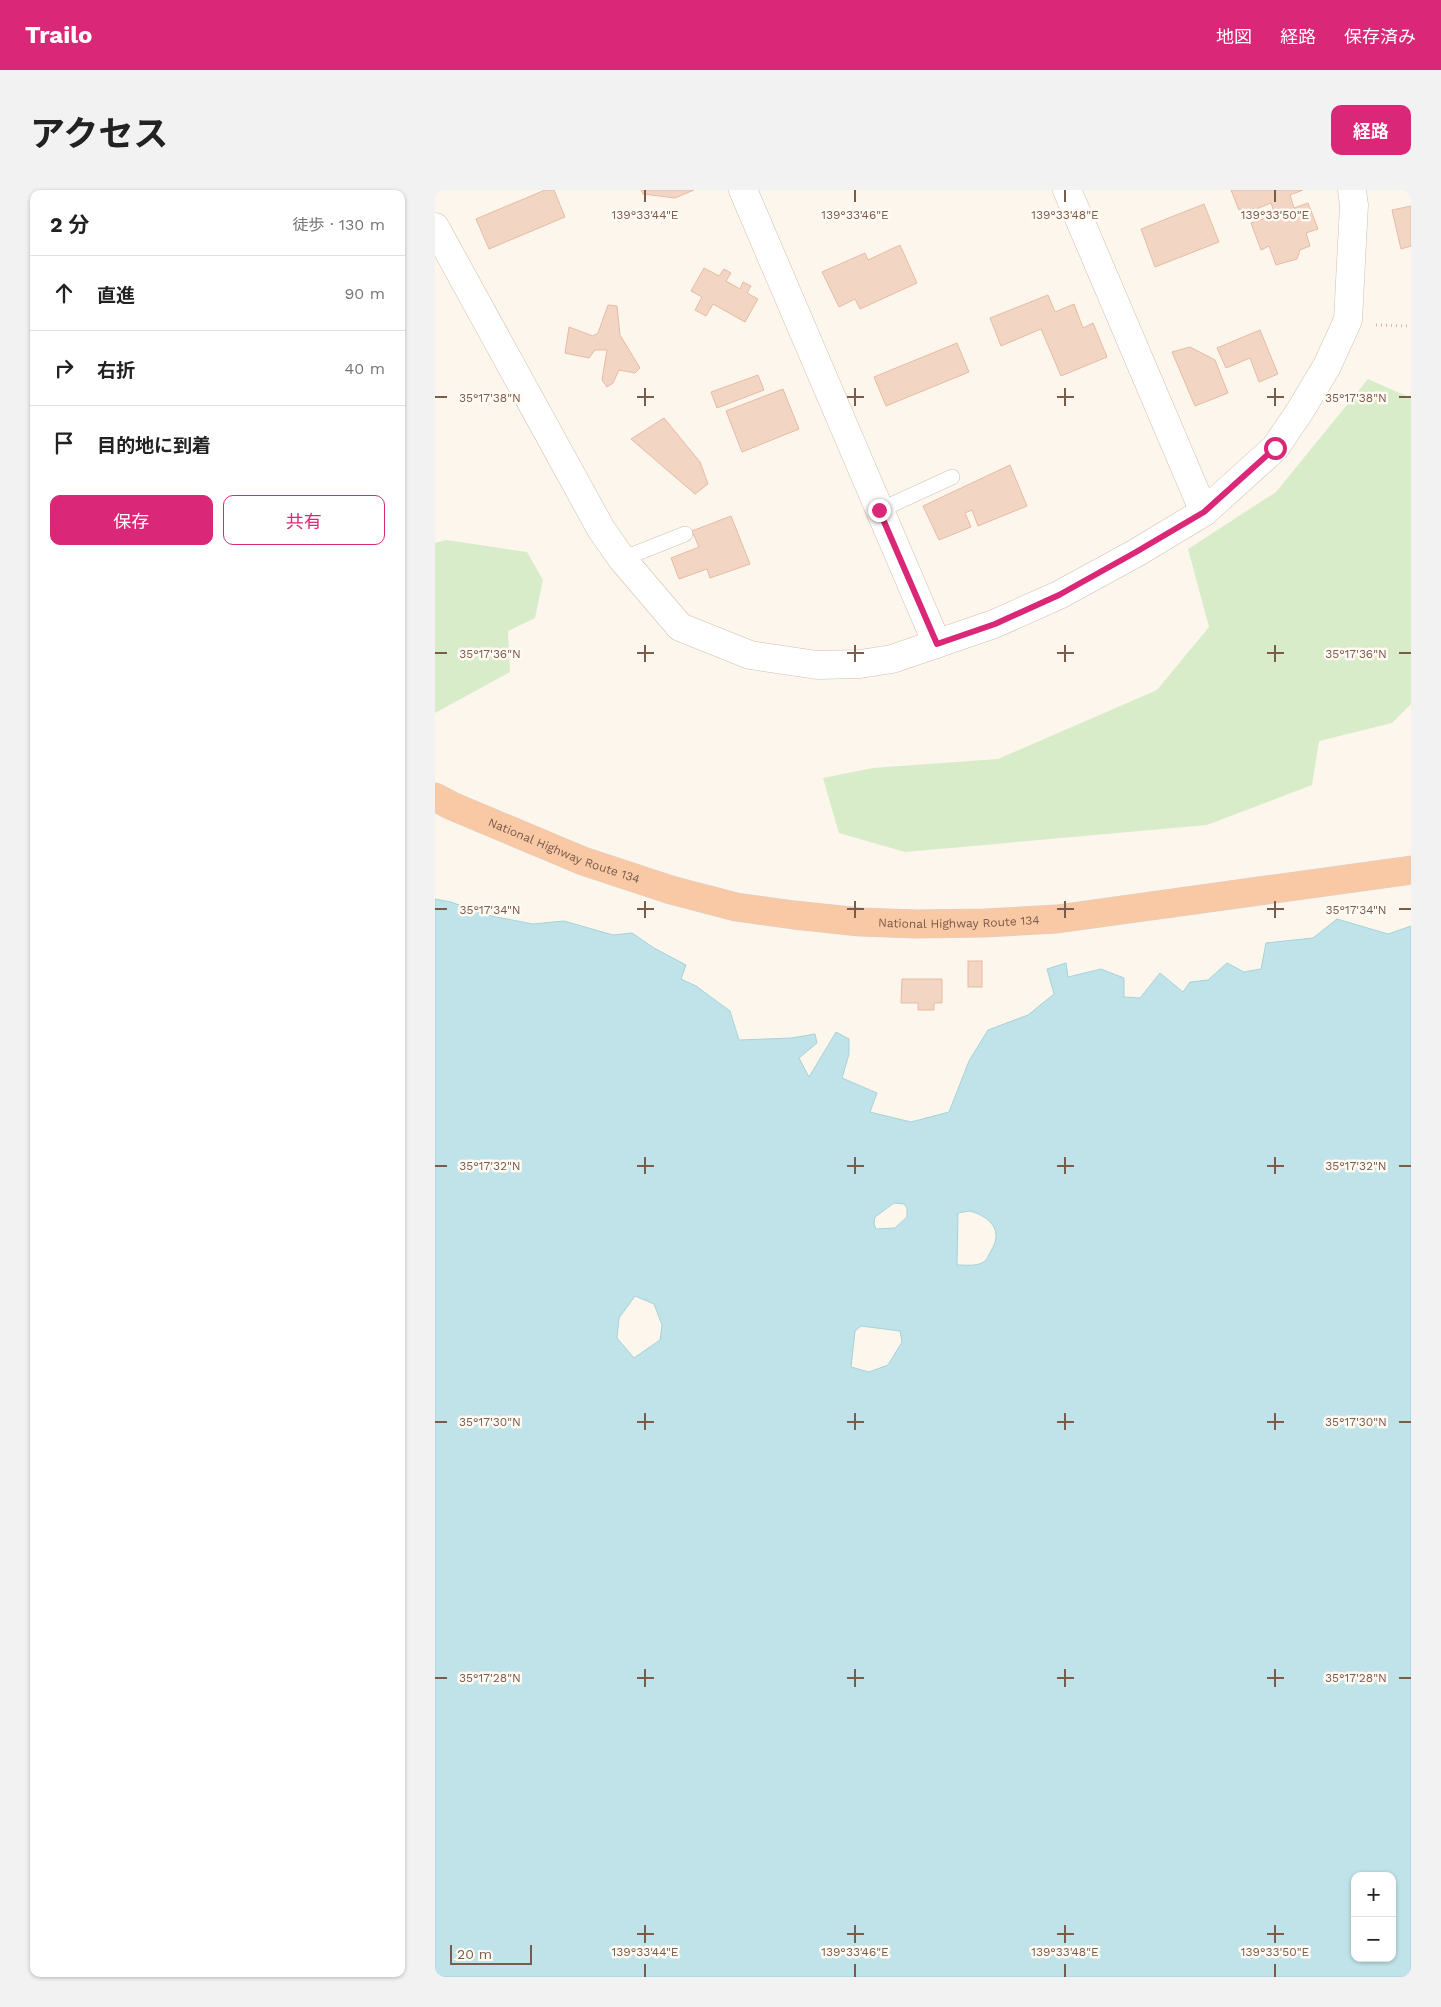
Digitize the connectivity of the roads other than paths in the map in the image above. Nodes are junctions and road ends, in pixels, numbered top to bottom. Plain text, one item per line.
1 (743, 190) edge
2 (1067, 190) edge
3 (1353, 190) edge
4 (435, 227) edge
5 (952, 477) dead end
6 (879, 510) junction
7 (1204, 512) junction
8 (685, 534) dead end
9 (622, 558) junction
10 (937, 644) junction
11 (435, 797) edge
12 (1411, 870) edge

1 - 6 street
2 - 7 street
3 - 7 street
4 - 9 street
5 - 6 lane
6 - 10 street
7 - 10 street
8 - 9 lane
9 - 10 street
11 - 12 highway, National Highway Route 134

